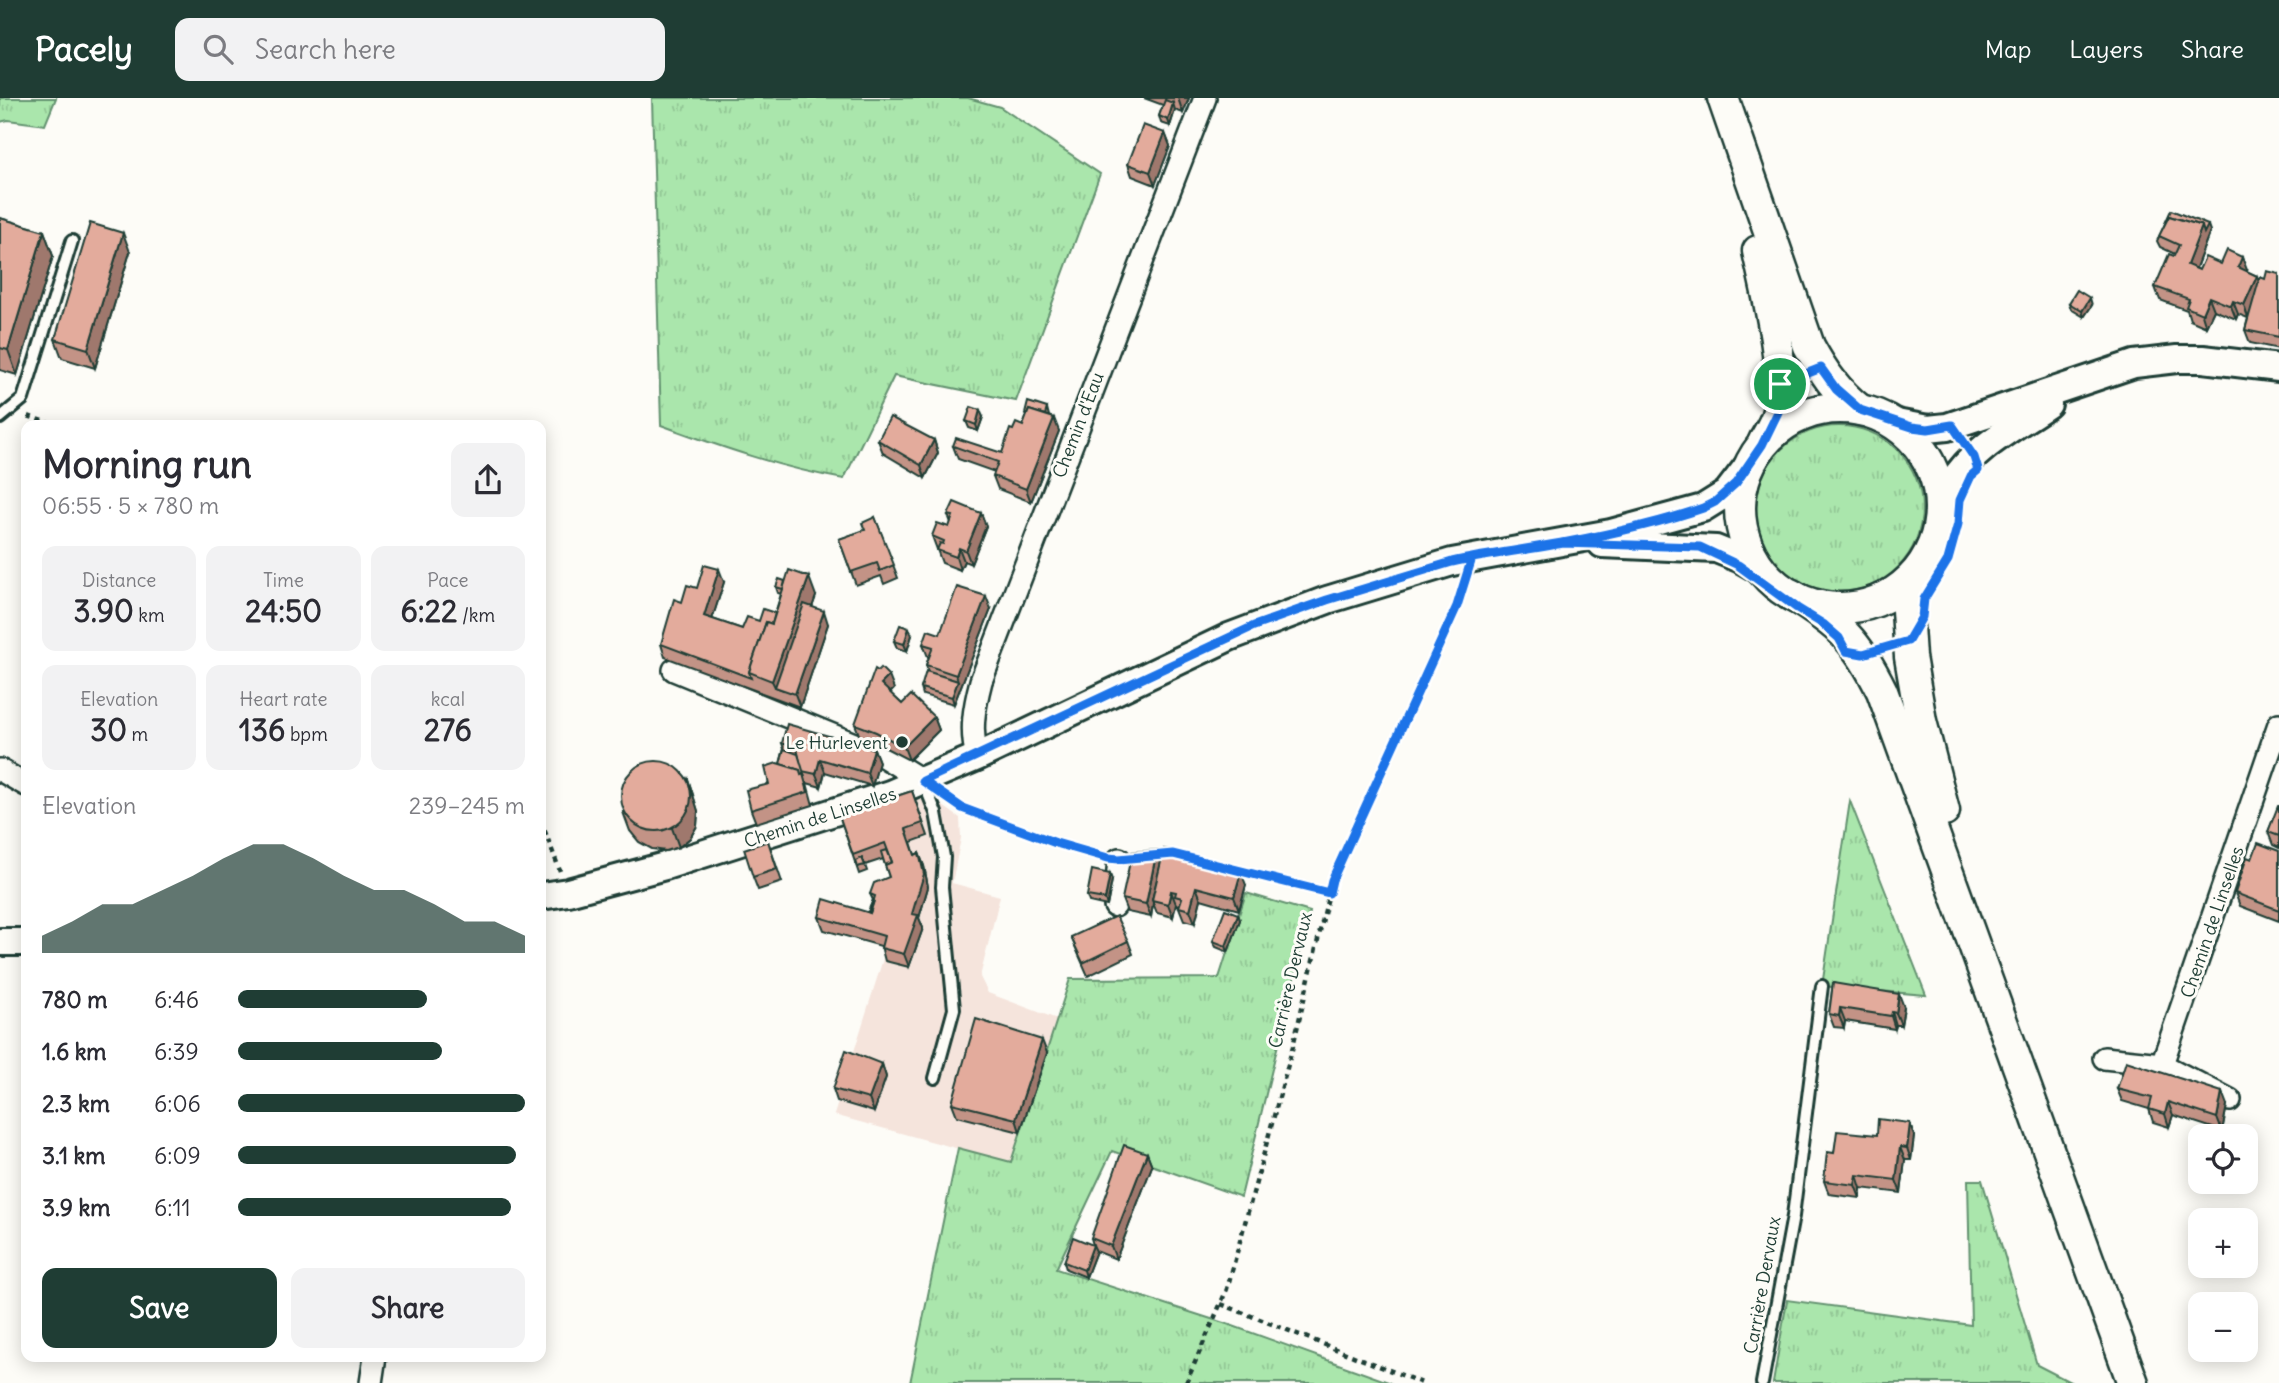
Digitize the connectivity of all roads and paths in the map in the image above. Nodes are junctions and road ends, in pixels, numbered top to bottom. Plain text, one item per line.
1 (1205, 98) edge
2 (1723, 98) edge
3 (1734, 134) junction
4 (72, 241) dead end
5 (2279, 368) edge
6 (2074, 386) junction
7 (10, 410) junction
8 (1860, 410) junction
9 (0, 418) edge
10 (39, 420) edge
11 (1891, 422) junction
12 (1756, 454) junction
13 (1939, 519) junction
14 (1562, 543) junction
15 (1472, 558) junction
16 (1923, 564) junction
17 (1763, 572) junction
18 (1792, 595) junction
19 (674, 670) dead end
20 (2279, 723) edge
21 (977, 757) junction
22 (0, 769) edge
23 (923, 781) junction
24 (21, 782) edge
25 (546, 834) edge
26 (1185, 856) edge
27 (1119, 859) joint
28 (568, 892) junction
29 (1329, 893) junction
30 (546, 895) edge
31 (1115, 906) dead end
32 (0, 942) edge
33 (21, 942) edge
34 (1979, 954) junction
35 (1822, 986) dead end
36 (2104, 1058) dead end
37 (2161, 1064) junction
38 (935, 1078) dead end
39 (2230, 1100) dead end
40 (1221, 1304) junction
41 (374, 1362) edge
42 (371, 1383) edge
43 (1186, 1383) edge
44 (1422, 1383) edge
45 (1762, 1383) edge
46 (2133, 1383) edge

1 - 21 street, Chemin d'Eau
2 - 3 main road
3 - 8 main road
3 - 12 main road
4 - 7 lane
5 - 6 street
6 - 11 street
6 - 13 street
7 - 9 lane
7 - 10 path
8 - 11 main road
8 - 12 main road
11 - 13 main road
12 - 14 street
12 - 17 main road
13 - 16 main road
14 - 15 street, Chemin de Linselles
14 - 17 street
15 - 21 street, Chemin de Linselles
15 - 29 path, Carrière Dervaux
16 - 18 main road
16 - 34 main road
17 - 18 main road
18 - 34 main road
19 - 23 street
20 - 37 street, Chemin de Linselles
21 - 23 street, Chemin de Linselles
22 - 24 street
23 - 27 path
23 - 28 street, Chemin de Linselles
23 - 38 lane
25 - 28 path
26 - 29 path
27 - 31 street
28 - 30 street, Chemin de Linselles
29 - 40 path, Carrière Dervaux
32 - 33 street
34 - 46 main road
35 - 45 lane, Carrière Dervaux
36 - 37 street
37 - 39 street
40 - 43 path, Carrière Dervaux
40 - 44 path
41 - 42 street

